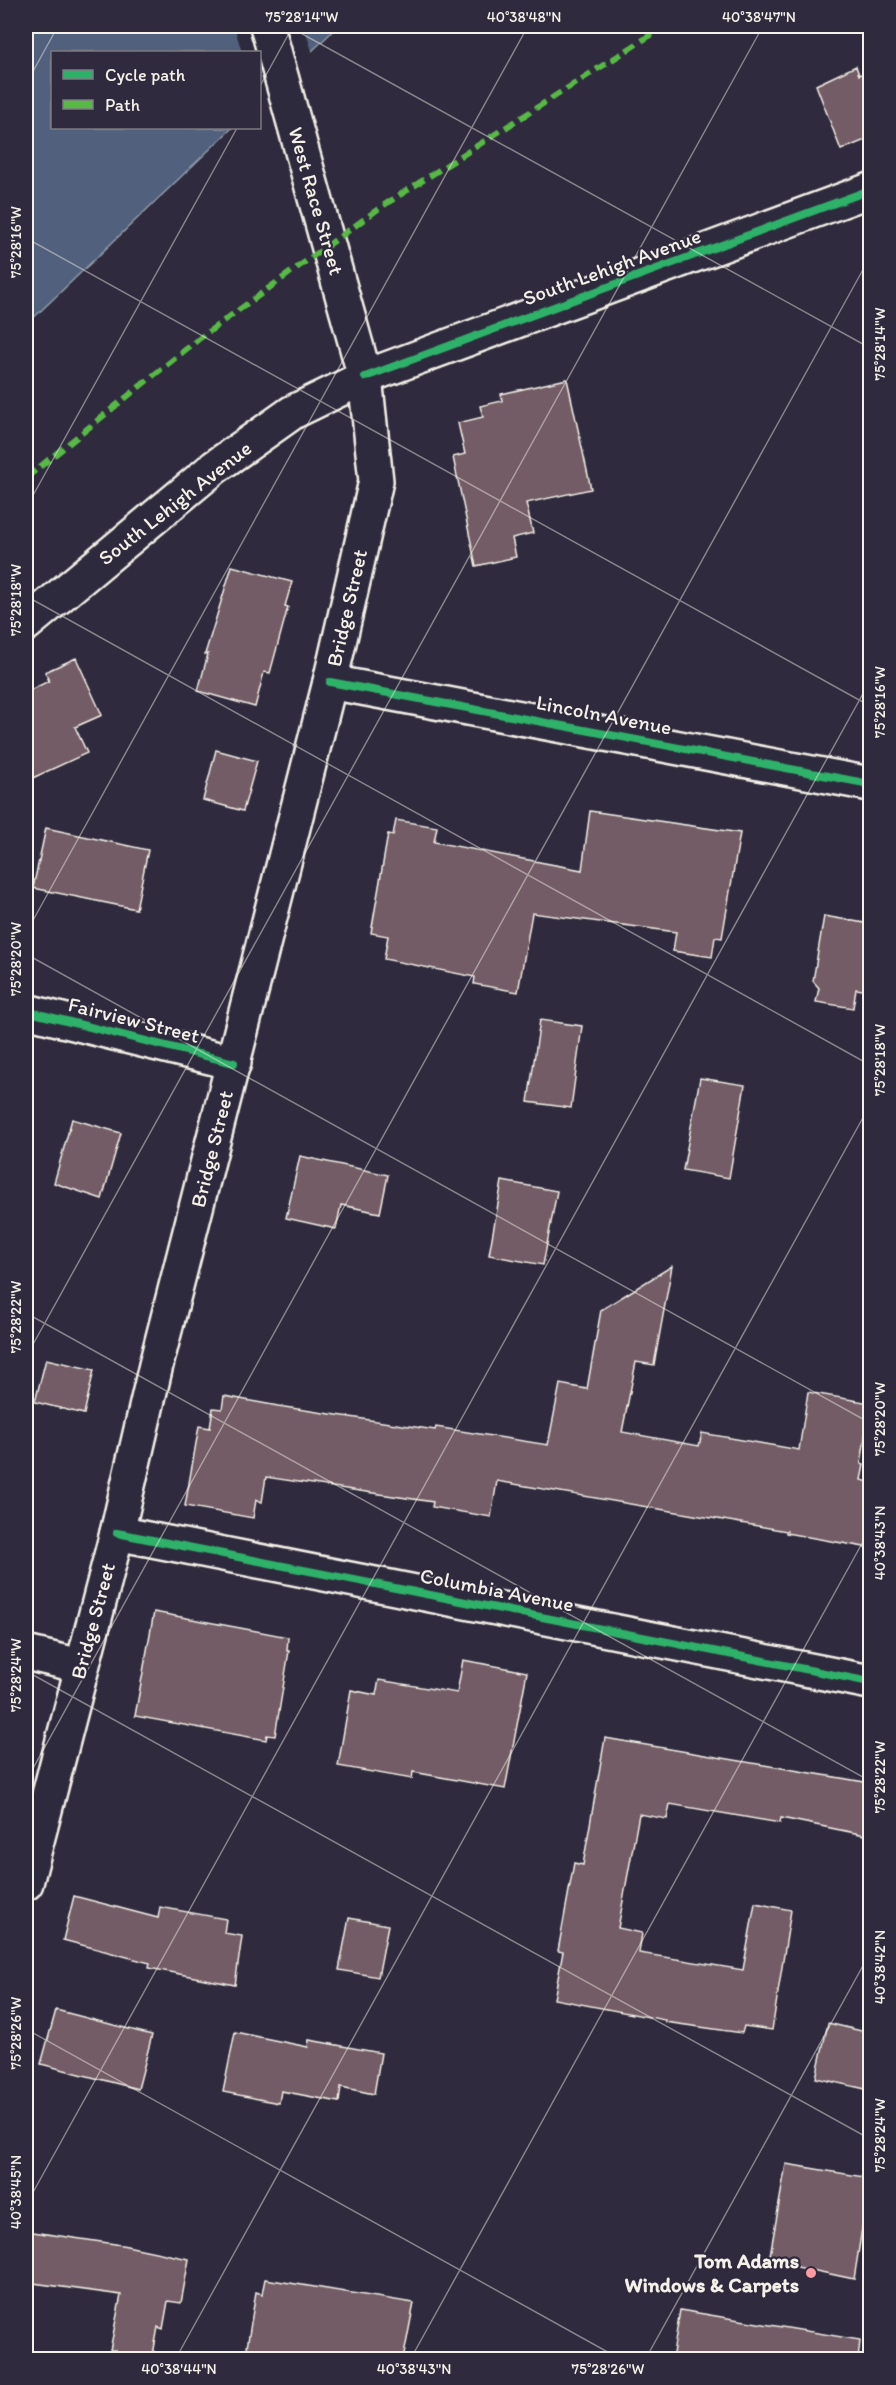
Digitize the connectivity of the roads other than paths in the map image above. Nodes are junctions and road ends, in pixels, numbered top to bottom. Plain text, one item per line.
1 (267, 26) edge
2 (870, 190) edge
3 (365, 377) junction
4 (26, 624) edge
5 (330, 682) junction
6 (870, 784) edge
7 (26, 1011) edge
8 (234, 1063) junction
9 (117, 1533) junction
10 (26, 1653) edge
11 (81, 1666) junction
12 (870, 1682) edge
13 (26, 1883) edge

1 - 3 main road, West Race Street
2 - 3 main road, South Lehigh Avenue
3 - 4 main road, South Lehigh Avenue
3 - 5 main road, Bridge Street
5 - 6 main road, Lincoln Avenue
5 - 8 main road, Bridge Street
7 - 8 main road, Fairview Street
8 - 9 main road, Bridge Street
9 - 11 main road, Bridge Street
9 - 12 main road, Columbia Avenue
10 - 11 main road
11 - 13 main road, Bridge Street

